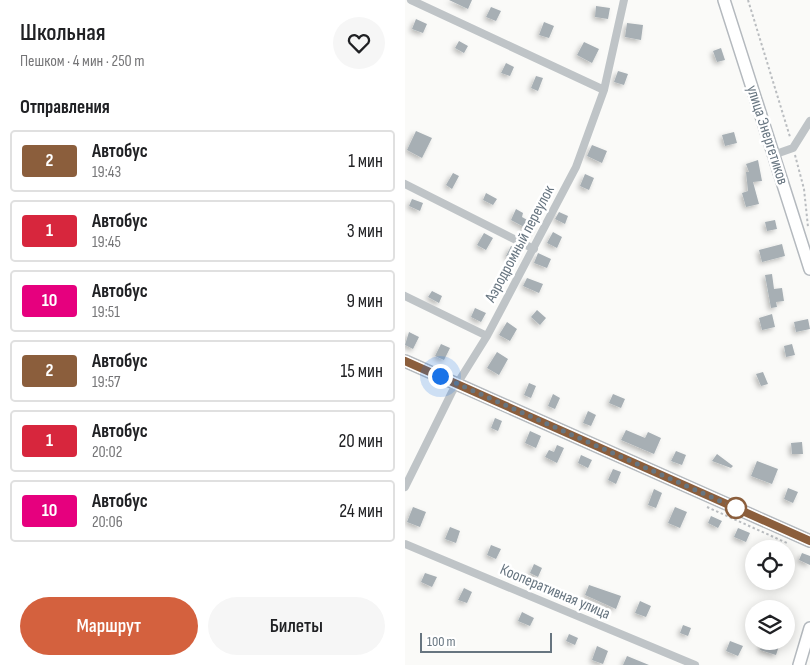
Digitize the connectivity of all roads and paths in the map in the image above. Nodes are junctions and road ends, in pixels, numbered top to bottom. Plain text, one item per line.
1 (411, 0) edge
2 (624, 0) edge
3 (724, 0) edge
4 (748, 0) edge
5 (603, 90) junction
6 (810, 121) edge
7 (793, 148) junction
8 (773, 155) junction
9 (405, 184) edge
10 (808, 228) dead end
11 (534, 249) junction
12 (810, 269) edge
13 (405, 296) edge
14 (487, 336) junction
15 (405, 361) edge
16 (458, 384) junction
17 (405, 487) edge
18 (810, 541) edge
19 (405, 544) edge
20 (810, 628) edge
21 (695, 665) edge
22 (799, 665) edge

1 - 5 street
2 - 5 street, Аэродромный переулок
3 - 8 main road, улица Энергетиков
4 - 7 path
5 - 11 street, Аэродромный переулок
6 - 7 street
7 - 8 street
7 - 10 path
8 - 12 main road, улица Энергетиков
9 - 11 street
11 - 14 street, Аэродромный переулок
13 - 14 street
14 - 16 street, Аэродромный переулок
15 - 16 main road
16 - 17 street, Аэродромный переулок
16 - 18 main road
19 - 21 street, Кооперативная улица
20 - 22 main road

